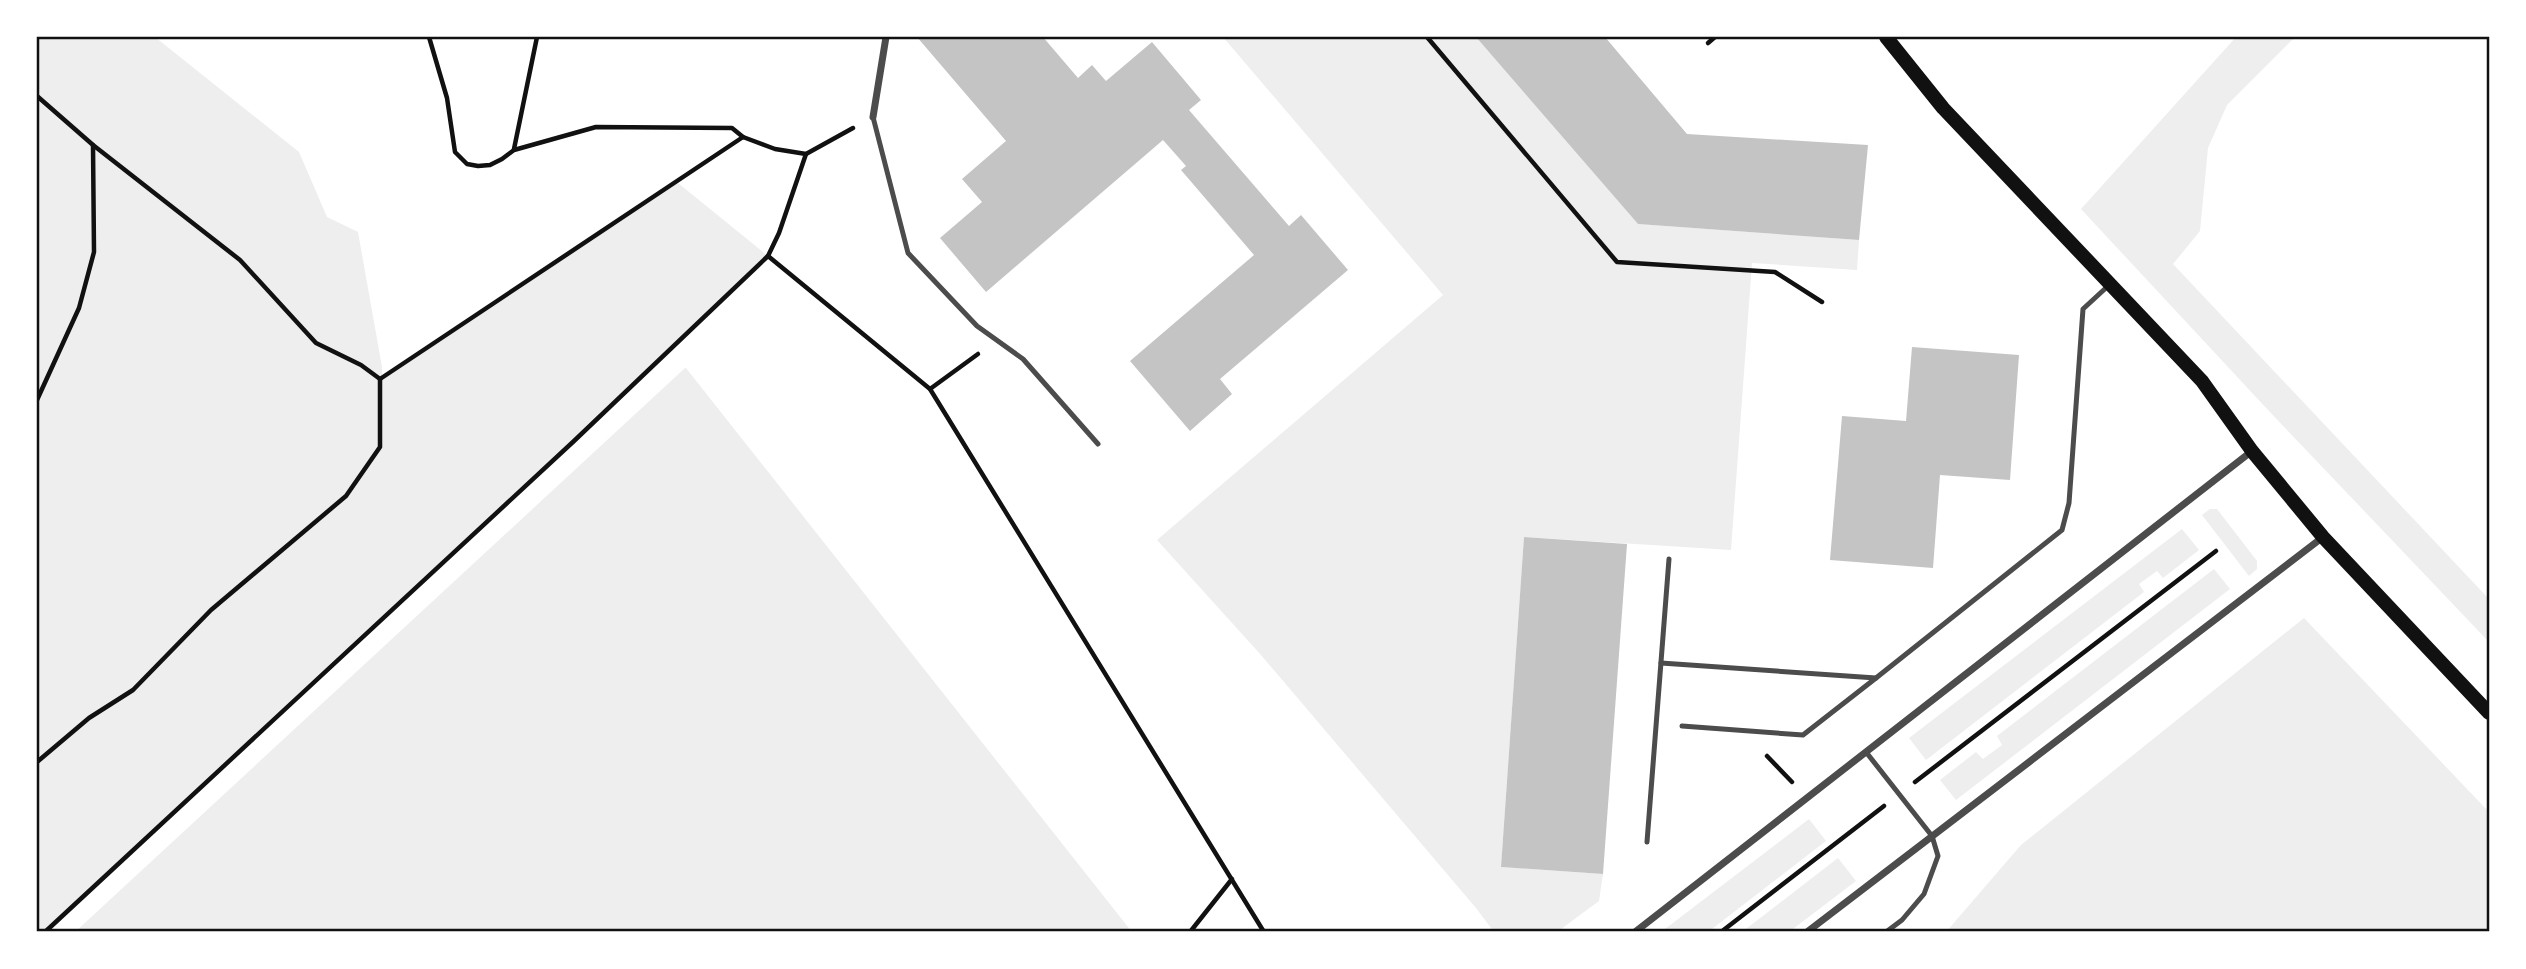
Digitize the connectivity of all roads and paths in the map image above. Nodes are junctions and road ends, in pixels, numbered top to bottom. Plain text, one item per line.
1 (429, 37) edge
2 (537, 37) edge
3 (886, 37) edge
4 (1427, 37) edge
5 (1715, 37) edge
6 (1886, 37) edge
7 (1707, 43) dead end
8 (37, 96) edge
9 (873, 117) junction
10 (743, 137) junction
11 (93, 145) junction
12 (513, 150) junction
13 (806, 154) junction
14 (768, 256) junction
15 (2110, 284) junction
16 (1822, 302) dead end
17 (997, 340) junction
18 (380, 379) junction
19 (930, 389) junction
20 (37, 400) edge
21 (1098, 444) dead end
22 (2252, 452) junction
23 (2323, 537) junction
24 (2216, 551) dead end
25 (1669, 559) dead end
26 (1661, 663) junction
27 (1876, 678) junction
28 (2489, 713) edge
29 (1682, 726) dead end
30 (1866, 752) junction
31 (1756, 756) dead end
32 (37, 762) edge
33 (1899, 794) junction
34 (1807, 799) junction
35 (1932, 836) junction
36 (1647, 842) dead end
37 (1232, 879) junction
38 (45, 932) edge
39 (1190, 932) edge
40 (1264, 932) edge
41 (1635, 932) edge
42 (1721, 932) edge
43 (1807, 932) edge
44 (1886, 932) edge

1 - 12 path
2 - 12 path
3 - 9 street
4 - 16 path
5 - 7 path
6 - 15 main road
8 - 11 path
9 - 13 path
9 - 17 lane
10 - 12 path
10 - 13 path
10 - 18 path
11 - 18 path
11 - 20 path
13 - 14 path
14 - 19 path
14 - 38 path
15 - 22 main road
15 - 27 lane
17 - 19 path
17 - 21 lane
18 - 32 path
19 - 37 path
22 - 23 main road
22 - 30 street
23 - 28 main road
23 - 35 street
24 - 33 path
25 - 26 lane
26 - 27 lane
26 - 36 lane
27 - 29 lane
30 - 33 lane
30 - 34 street
31 - 34 path
33 - 35 lane
33 - 42 path
34 - 41 street
35 - 43 street
35 - 44 lane
37 - 39 path
37 - 40 path

